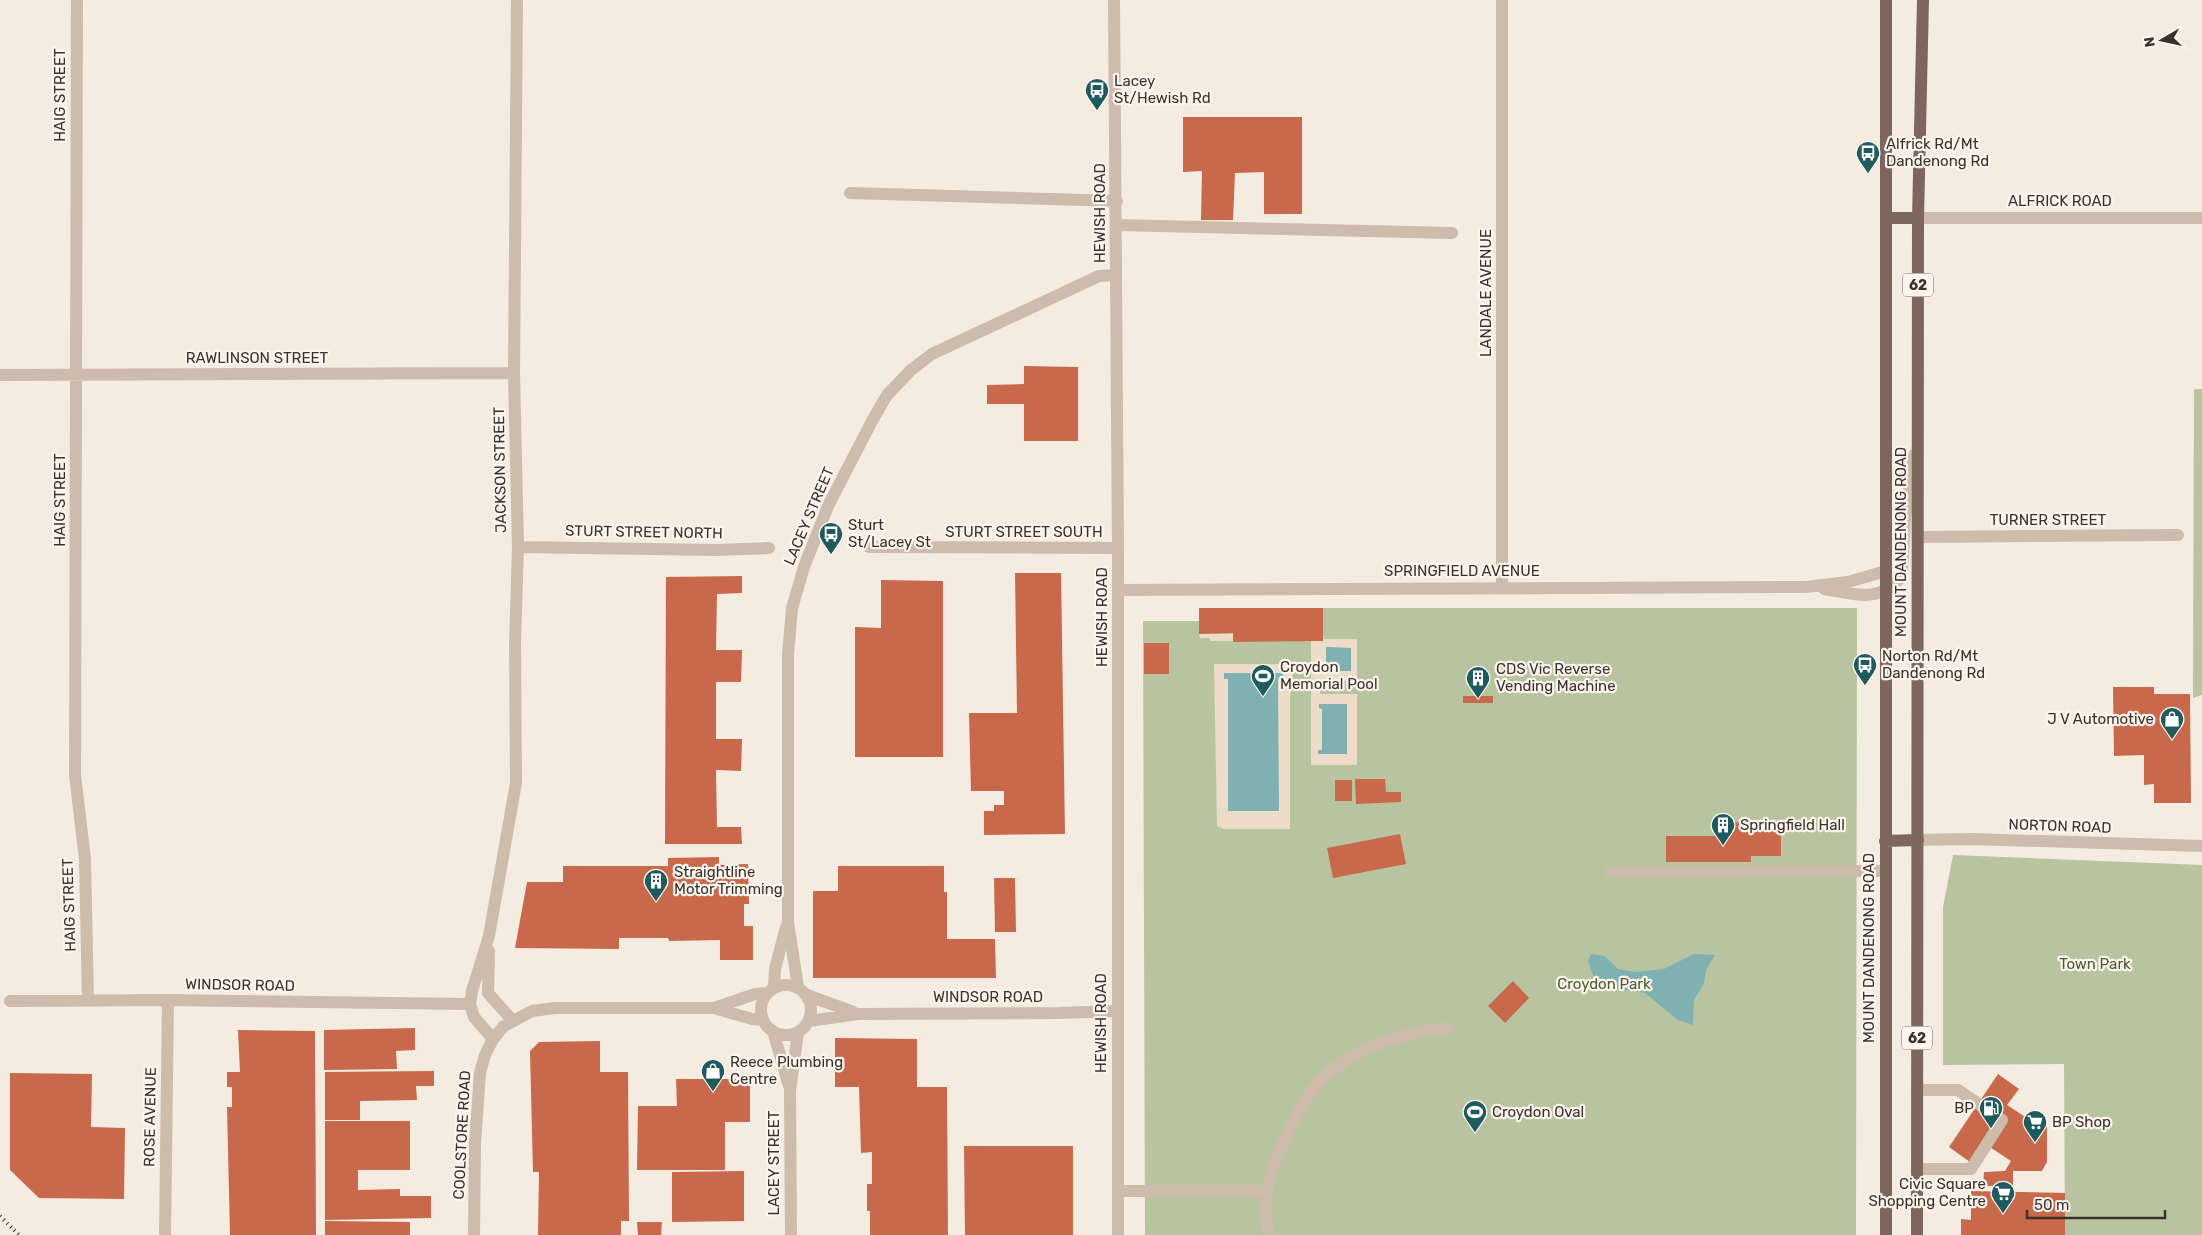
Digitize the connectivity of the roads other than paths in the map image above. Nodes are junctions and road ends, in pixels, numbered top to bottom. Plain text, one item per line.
1 (76, 0) edge
2 (516, 0) edge
3 (1114, 0) edge
4 (1502, 0) edge
5 (1886, 0) edge
6 (1923, 0) edge
7 (850, 193) dead end
8 (1117, 201) junction
9 (1886, 218) junction
10 (1918, 218) junction
11 (2202, 218) edge
12 (1117, 225) junction
13 (1452, 233) dead end
14 (1116, 275) junction
15 (514, 373) junction
16 (0, 375) edge
17 (76, 375) junction
18 (1918, 427) junction
19 (2178, 535) dead end
20 (1918, 537) junction
21 (518, 547) junction
22 (869, 547) dead end
23 (769, 548) dead end
24 (1118, 548) junction
25 (1886, 571) junction
26 (1502, 586) junction
27 (1806, 587) junction
28 (1118, 590) junction
29 (1886, 592) junction
30 (1918, 840) junction
31 (1885, 841) junction
32 (2202, 846) edge
33 (1885, 871) junction
34 (1611, 872) dead end
35 (788, 922) junction
36 (489, 936) junction
37 (771, 990) junction
38 (802, 991) junction
39 (88, 1000) junction
40 (168, 1000) junction
41 (10, 1001) dead end
42 (470, 1004) junction
43 (714, 1008) junction
44 (1117, 1011) junction
45 (858, 1014) junction
46 (512, 1020) junction
47 (764, 1020) junction
48 (809, 1021) junction
49 (1449, 1028) dead end
50 (773, 1031) junction
51 (798, 1032) junction
52 (493, 1039) junction
53 (1917, 1090) junction
54 (790, 1091) junction
55 (1917, 1169) junction
56 (1118, 1191) junction
57 (1266, 1191) junction
58 (165, 1235) edge
59 (474, 1235) edge
60 (791, 1235) edge
61 (1118, 1235) edge
62 (1269, 1235) edge
63 (1886, 1235) edge
64 (1917, 1235) edge

1 - 17 street, HAIG STREET
2 - 15 street, JACKSON STREET
3 - 8 street, HEWISH ROAD
4 - 26 street, LANDALE AVENUE
5 - 9 main road, MOUNT DANDENONG ROAD / 62
6 - 10 main road, MOUNT DANDENONG ROAD / 62
7 - 8 street
8 - 12 street, HEWISH ROAD
9 - 10 main road
9 - 25 main road, MOUNT DANDENONG ROAD / 62
10 - 11 street, ALFRICK ROAD
10 - 18 main road, MOUNT DANDENONG ROAD / 62
12 - 13 street
12 - 14 street, HEWISH ROAD
14 - 24 street, HEWISH ROAD
14 - 35 street, LACEY STREET
15 - 17 street, RAWLINSON STREET
15 - 21 street, JACKSON STREET
16 - 17 street, RAWLINSON STREET
17 - 39 street, HAIG STREET
18 - 20 main road, MOUNT DANDENONG ROAD / 62
18 - 29 street
19 - 20 street, TURNER STREET
20 - 30 main road, MOUNT DANDENONG ROAD / 62
21 - 23 street, STURT STREET NORTH
21 - 36 street, JACKSON STREET
22 - 24 street, STURT STREET SOUTH
24 - 28 street, HEWISH ROAD
25 - 27 street, SPRINGFIELD AVENUE
25 - 29 main road, MOUNT DANDENONG ROAD / 62
26 - 27 street, SPRINGFIELD AVENUE
26 - 28 street, SPRINGFIELD AVENUE
27 - 29 street, SPRINGFIELD AVENUE
28 - 44 street, HEWISH ROAD
29 - 31 main road, MOUNT DANDENONG ROAD / 62
30 - 31 main road
30 - 32 street, NORTON ROAD
30 - 53 main road, MOUNT DANDENONG ROAD / 62
31 - 33 main road, MOUNT DANDENONG ROAD / 62
33 - 34 street
33 - 63 main road, MOUNT DANDENONG ROAD / 62
35 - 37 street, LACEY STREET
35 - 38 street, LACEY STREET
36 - 42 street
36 - 46 street
37 - 38 street
37 - 43 street
37 - 47 street
38 - 45 street, WINDSOR ROAD
38 - 48 street
39 - 40 street, WINDSOR ROAD
39 - 41 street, WINDSOR ROAD
40 - 42 street, WINDSOR ROAD
40 - 58 street, ROSE AVENUE
42 - 52 street
43 - 46 street
43 - 47 street
44 - 45 street, WINDSOR ROAD
44 - 56 street, HEWISH ROAD
45 - 48 street, WINDSOR ROAD
46 - 52 street
47 - 50 street
48 - 51 street
49 - 57 street
50 - 51 street
50 - 54 street, LACEY STREET
51 - 54 street, LACEY STREET
52 - 59 street, COOLSTORE ROAD
53 - 55 main road, MOUNT DANDENONG ROAD / 62
53 - 55 street
54 - 60 street, LACEY STREET
55 - 64 main road, MOUNT DANDENONG ROAD / 62
56 - 57 street
56 - 61 street, HEWISH ROAD
57 - 62 street

